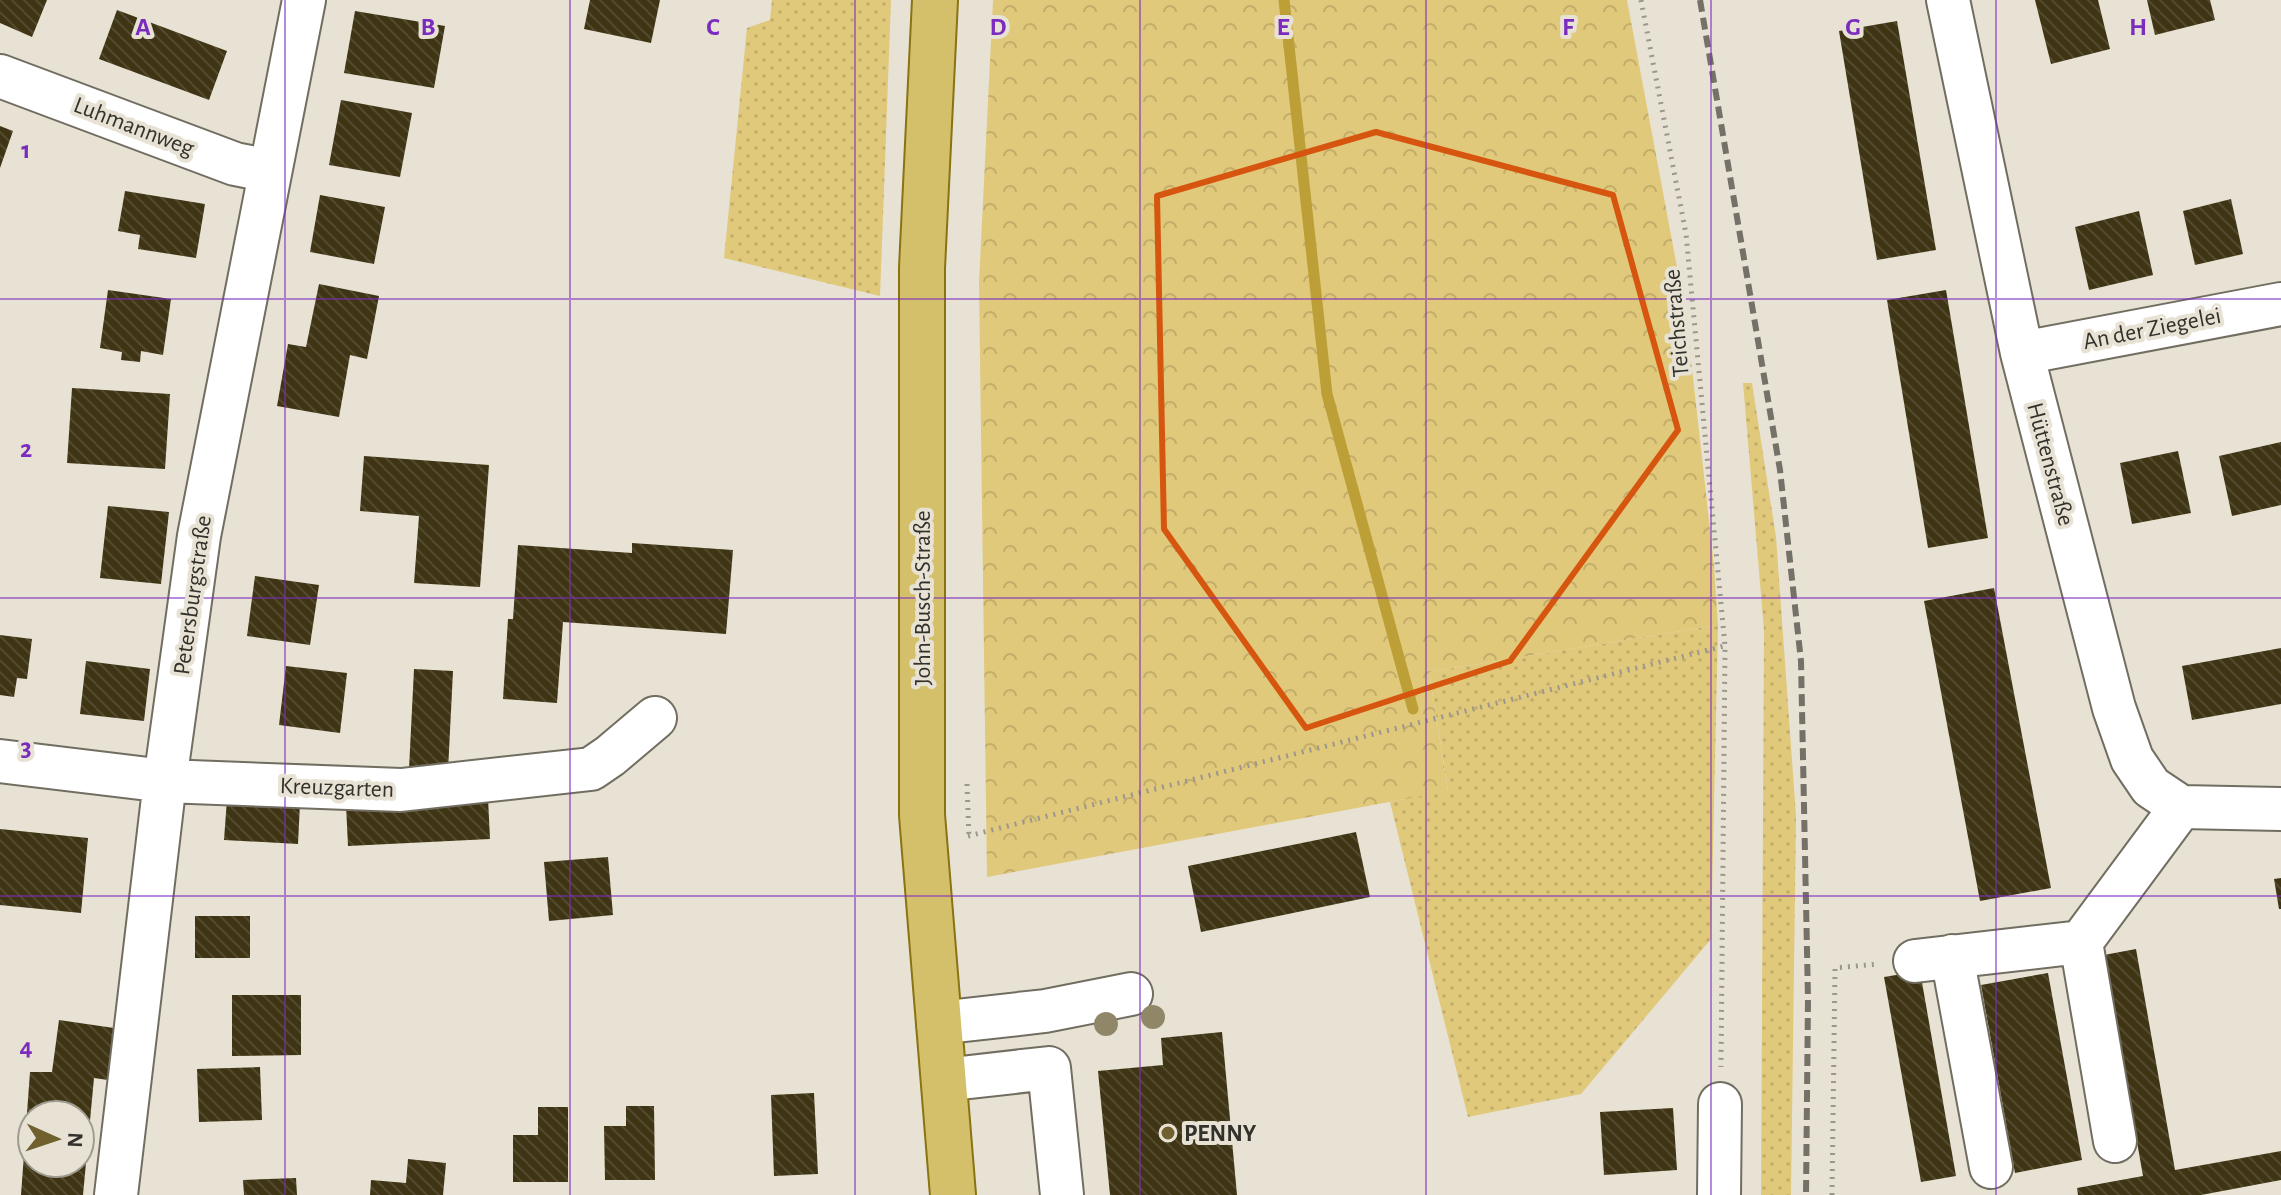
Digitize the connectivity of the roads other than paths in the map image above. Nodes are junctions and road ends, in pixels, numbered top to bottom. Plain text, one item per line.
1 (304, 0) edge
2 (935, 0) edge
3 (1948, 0) edge
4 (0, 76) edge
5 (270, 171) junction
6 (2281, 304) edge
7 (2022, 353) junction
8 (655, 718) dead end
9 (0, 761) edge
10 (165, 781) junction
11 (2181, 807) junction
12 (2281, 809) edge
13 (2081, 942) junction
14 (1131, 994) dead end
15 (938, 1023) junction
16 (943, 1080) junction
17 (1720, 1104) road end
18 (2115, 1141) dead end
19 (1991, 1167) dead end
20 (116, 1195) edge
21 (953, 1195) edge
22 (1062, 1195) edge
23 (1719, 1195) edge

1 - 5 street, Petersburgstraße
2 - 15 main road, John-Busch-Straße
3 - 7 street, Hüttenstraße
4 - 5 street, Luhmannweg
5 - 10 street, Petersburgstraße
6 - 7 street, An der Ziegelei
7 - 11 street, Hüttenstraße
8 - 10 street, Kreuzgarten
9 - 10 street, Kreuzgarten
10 - 20 street, Petersburgstraße
11 - 12 street
11 - 13 street
13 - 18 street
13 - 19 street
14 - 15 street
15 - 16 main road, John-Busch-Straße
16 - 21 main road, John-Busch-Straße
16 - 22 street
17 - 23 street

